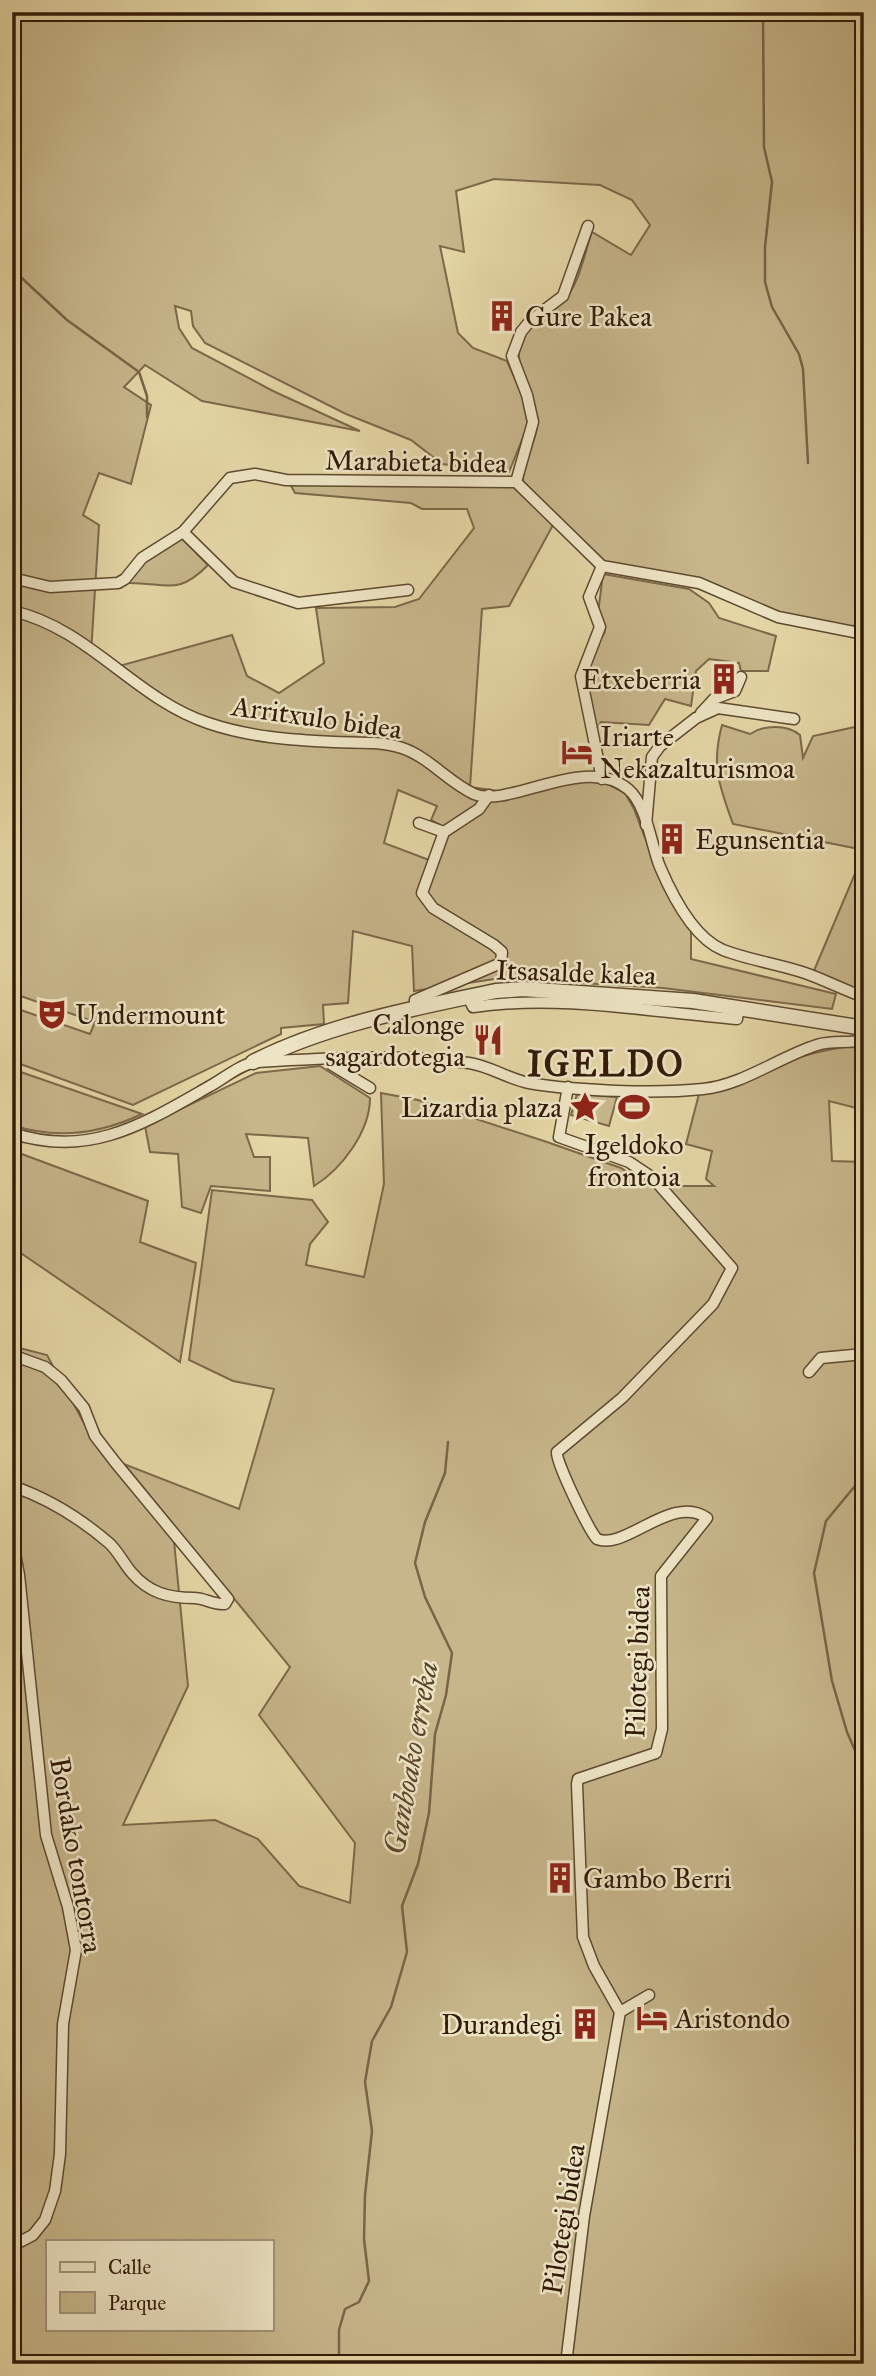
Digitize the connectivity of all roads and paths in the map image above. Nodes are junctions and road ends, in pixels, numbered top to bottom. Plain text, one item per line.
1 (588, 226) dead end
2 (516, 482) junction
3 (183, 532) junction
4 (602, 566) junction
5 (12, 578) edge
6 (408, 590) dead end
7 (12, 611) edge
8 (864, 634) edge
9 (741, 677) dead end
10 (696, 718) junction
11 (793, 719) dead end
12 (602, 779) junction
13 (489, 795) junction
14 (419, 823) dead end
15 (646, 825) junction
16 (444, 832) junction
17 (864, 997) edge
18 (415, 1010) junction
19 (864, 1028) edge
20 (310, 1037) junction
21 (864, 1040) edge
22 (330, 1059) junction
23 (311, 1060) junction
24 (253, 1062) junction
25 (568, 1087) junction
26 (370, 1088) dead end
27 (15, 1134) edge
28 (12, 1168) edge
29 (864, 1354) edge
30 (12, 1355) edge
31 (810, 1372) dead end
32 (12, 1486) edge
33 (12, 1538) edge
34 (649, 1995) dead end
35 (620, 2012) junction
36 (12, 2246) edge
37 (566, 2364) edge

1 - 2 street
2 - 3 street, Marabieta bidea
2 - 4 street, Marabieta bidea
3 - 5 street, Marabieta bidea
3 - 6 street
4 - 8 street
4 - 12 street
7 - 13 street, Arritxulo bidea
9 - 10 street
10 - 11 street
10 - 15 street
12 - 13 street
12 - 15 street
13 - 16 street
14 - 16 street
15 - 17 street
16 - 18 street
18 - 19 street, Itsasalde kalea
18 - 20 street, Itsasalde kalea
20 - 23 street
20 - 24 street, Itsasalde kalea
21 - 25 street
22 - 23 street
22 - 25 street
22 - 26 street
23 - 24 street
24 - 27 street
25 - 35 street, Pilotegi bidea
27 - 28 street
29 - 31 street
30 - 32 street
33 - 36 street, Bordako tontorra
34 - 35 street
35 - 37 street, Pilotegi bidea

